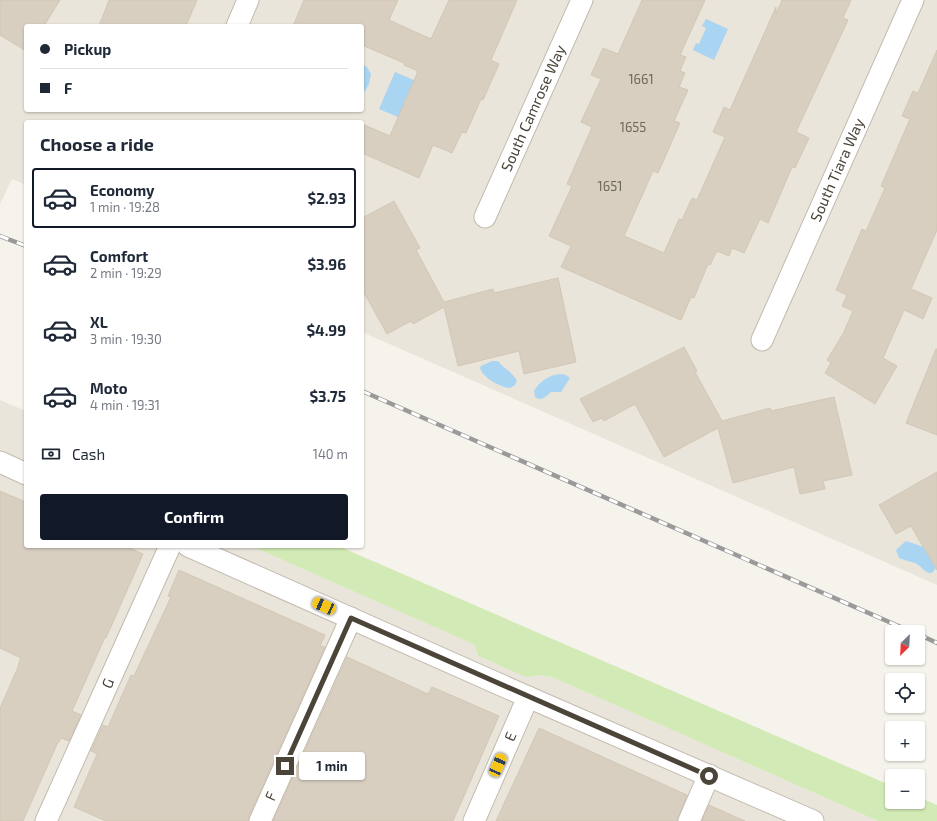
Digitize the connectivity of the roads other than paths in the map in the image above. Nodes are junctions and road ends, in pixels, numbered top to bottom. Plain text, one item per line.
1 (248, 0) edge
2 (582, 0) edge
3 (913, 0) edge
4 (237, 24) edge
5 (485, 217) dead end
6 (762, 340) dead end
7 (0, 462) edge
8 (24, 473) edge
9 (169, 548) edge
10 (193, 548) edge
11 (351, 618) junction
12 (528, 697) junction
13 (709, 776) junction
14 (46, 821) edge
15 (260, 821) edge
16 (474, 821) edge
17 (689, 821) edge
18 (813, 821) edge

1 - 4 street
2 - 5 street, South Camrose Way
3 - 6 street, South Tiara Way
7 - 8 street
9 - 14 street, G
10 - 11 street
11 - 12 street
11 - 15 street, F
12 - 13 street
12 - 16 street, E
13 - 17 street
13 - 18 street

